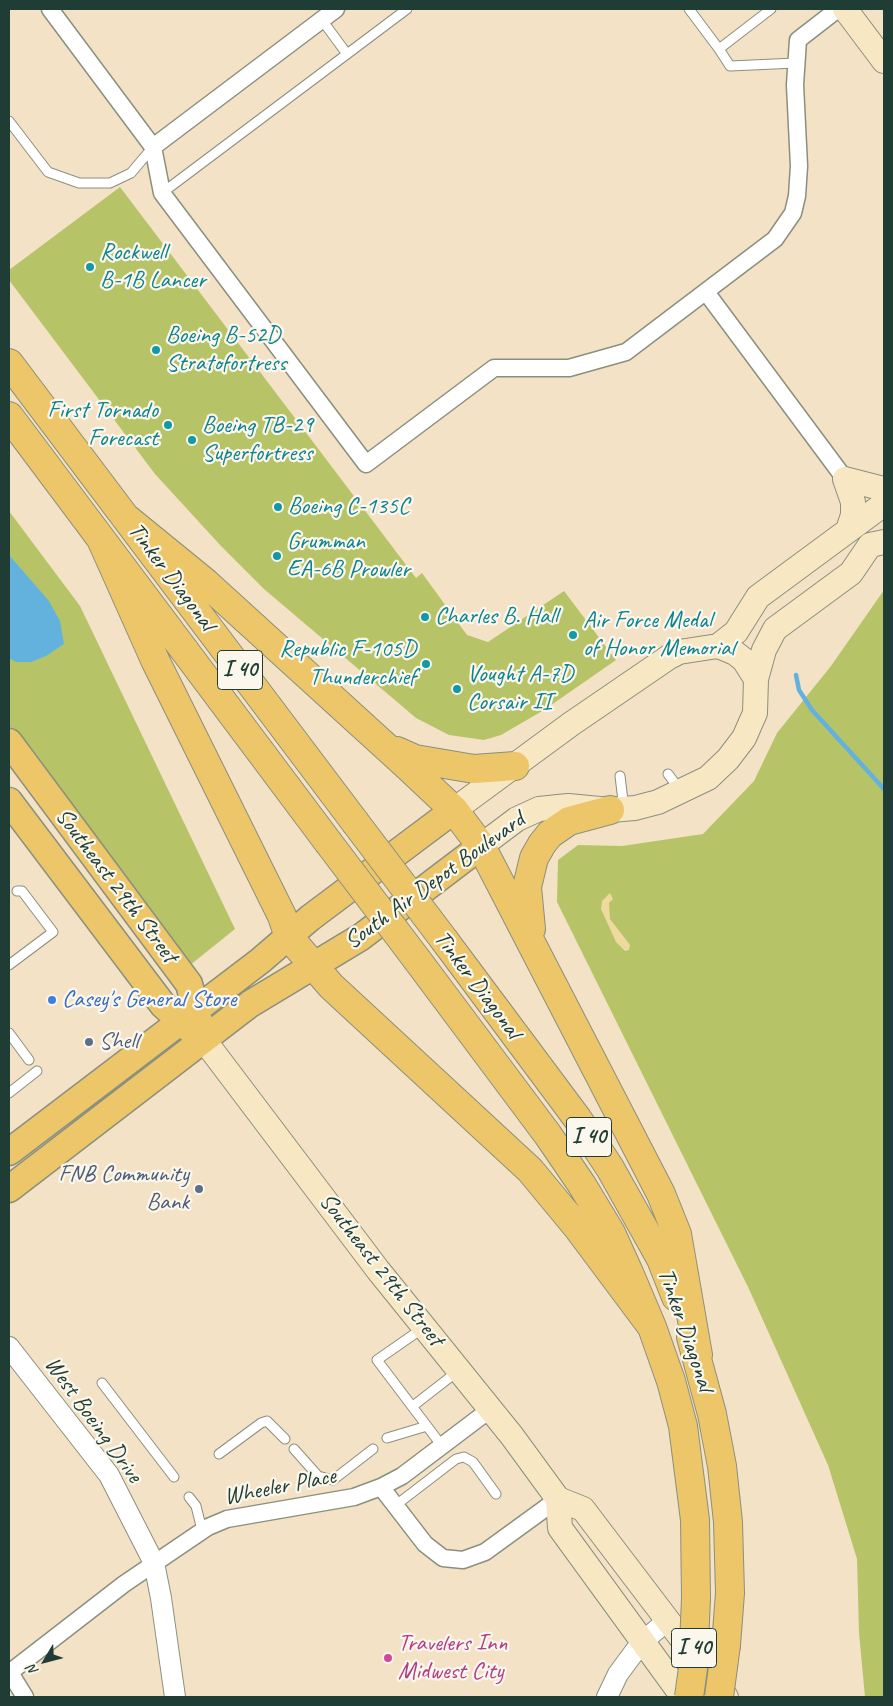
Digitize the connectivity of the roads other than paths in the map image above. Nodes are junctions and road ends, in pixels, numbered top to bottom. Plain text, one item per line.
1 (50, 9) edge
2 (336, 9) edge
3 (407, 9) edge
4 (689, 9) edge
5 (771, 9) edge
6 (838, 9) edge
7 (845, 9) edge
8 (322, 20) junction
9 (719, 48) junction
10 (347, 54) junction
11 (884, 61) edge
12 (796, 63) junction
13 (9, 121) edge
14 (152, 147) junction
15 (162, 193) junction
16 (706, 292) junction
17 (9, 363) edge
18 (9, 416) edge
19 (845, 479) junction
20 (884, 489) edge
21 (884, 504) edge
22 (125, 517) junction
23 (848, 530) junction
24 (101, 538) junction
25 (884, 542) edge
26 (718, 646) junction
27 (756, 679) junction
28 (9, 742) edge
29 (384, 746) junction
30 (515, 766) junction
31 (668, 774) dead end
32 (620, 776) dead end
33 (682, 792) junction
34 (9, 801) edge
35 (617, 809) junction
36 (454, 810) junction
37 (481, 846) junction
38 (16, 891) dead end
39 (290, 937) junction
40 (532, 943) junction
41 (9, 965) edge
42 (313, 966) junction
43 (188, 1016) junction
44 (9, 1033) edge
45 (204, 1040) junction
46 (29, 1060) dead end
47 (38, 1071) dead end
48 (9, 1093) edge
49 (9, 1152) edge
50 (9, 1189) edge
51 (425, 1326) junction
52 (652, 1327) junction
53 (9, 1347) edge
54 (698, 1355) junction
55 (460, 1369) junction
56 (102, 1384) dead end
57 (413, 1406) junction
58 (492, 1408) junction
59 (427, 1426) junction
60 (387, 1438) dead end
61 (285, 1439) dead end
62 (442, 1446) junction
63 (294, 1449) dead end
64 (373, 1449) dead end
65 (219, 1454) dead end
66 (174, 1477) dead end
67 (382, 1487) junction
68 (496, 1494) dead end
69 (189, 1497) dead end
70 (558, 1499) junction
71 (396, 1505) junction
72 (202, 1530) junction
73 (154, 1563) junction
74 (668, 1620) junction
75 (641, 1643) junction
76 (9, 1672) edge
77 (25, 1697) edge
78 (174, 1697) edge
79 (607, 1697) edge
80 (682, 1697) edge
81 (689, 1697) edge
82 (720, 1697) edge
83 (726, 1697) edge

1 - 14 street
2 - 8 street
3 - 10 lane
4 - 9 lane
5 - 9 lane
6 - 12 street
7 - 11 main road
8 - 10 lane
8 - 14 street
9 - 12 lane
10 - 15 lane
12 - 16 street
13 - 14 lane
14 - 15 street
15 - 16 street
16 - 19 street
17 - 22 highway, Tinker Diagonal / I 40
18 - 24 highway, Tinker Diagonal / I 40
19 - 20 main road
19 - 23 main road
21 - 23 main road
22 - 29 highway
22 - 54 highway, Tinker Diagonal / I 40, bridge
23 - 26 main road
24 - 39 highway
24 - 52 highway, Tinker Diagonal / I 40, bridge
25 - 27 main road, South Air Depot Boulevard
26 - 27 main road
26 - 30 main road, South Air Depot Boulevard
27 - 33 main road, South Air Depot Boulevard
28 - 43 main road, Southeast 29th Street
29 - 30 highway
29 - 36 highway
30 - 36 main road, South Air Depot Boulevard
31 - 33 lane
32 - 35 lane
33 - 35 main road, South Air Depot Boulevard
34 - 43 main road, Southeast 29th Street
35 - 37 main road, South Air Depot Boulevard
35 - 40 highway
36 - 37 highway
36 - 39 main road, South Air Depot Boulevard
37 - 40 highway
37 - 42 main road, South Air Depot Boulevard
38 - 41 lane
39 - 42 highway
39 - 43 main road, South Air Depot Boulevard
40 - 54 highway
42 - 45 main road, South Air Depot Boulevard
42 - 52 highway
43 - 45 main road, Southeast 29th Street
43 - 49 main road, South Air Depot Boulevard
44 - 46 lane
45 - 50 main road, South Air Depot Boulevard
45 - 51 main road, Southeast 29th Street
47 - 48 lane
51 - 55 main road, Southeast 29th Street
51 - 57 lane
52 - 81 highway, Tinker Diagonal / I 40, bridge
53 - 73 street, West Boeing Drive
54 - 82 highway, Tinker Diagonal / I 40, bridge
55 - 57 lane
55 - 58 main road, Southeast 29th Street
56 - 66 lane
57 - 59 lane
58 - 62 street, Wheeler Place
58 - 70 main road, Southeast 29th Street
59 - 60 lane
59 - 62 lane
61 - 65 lane
62 - 67 street, Wheeler Place
63 - 64 lane
67 - 71 street
67 - 72 street, Wheeler Place
68 - 71 lane
69 - 72 lane
70 - 71 street
70 - 74 main road
70 - 75 main road
72 - 73 street, Wheeler Place
73 - 76 street, Wheeler Place
73 - 78 street, West Boeing Drive
74 - 75 street
74 - 83 main road
75 - 79 street
75 - 80 main road
76 - 77 street

